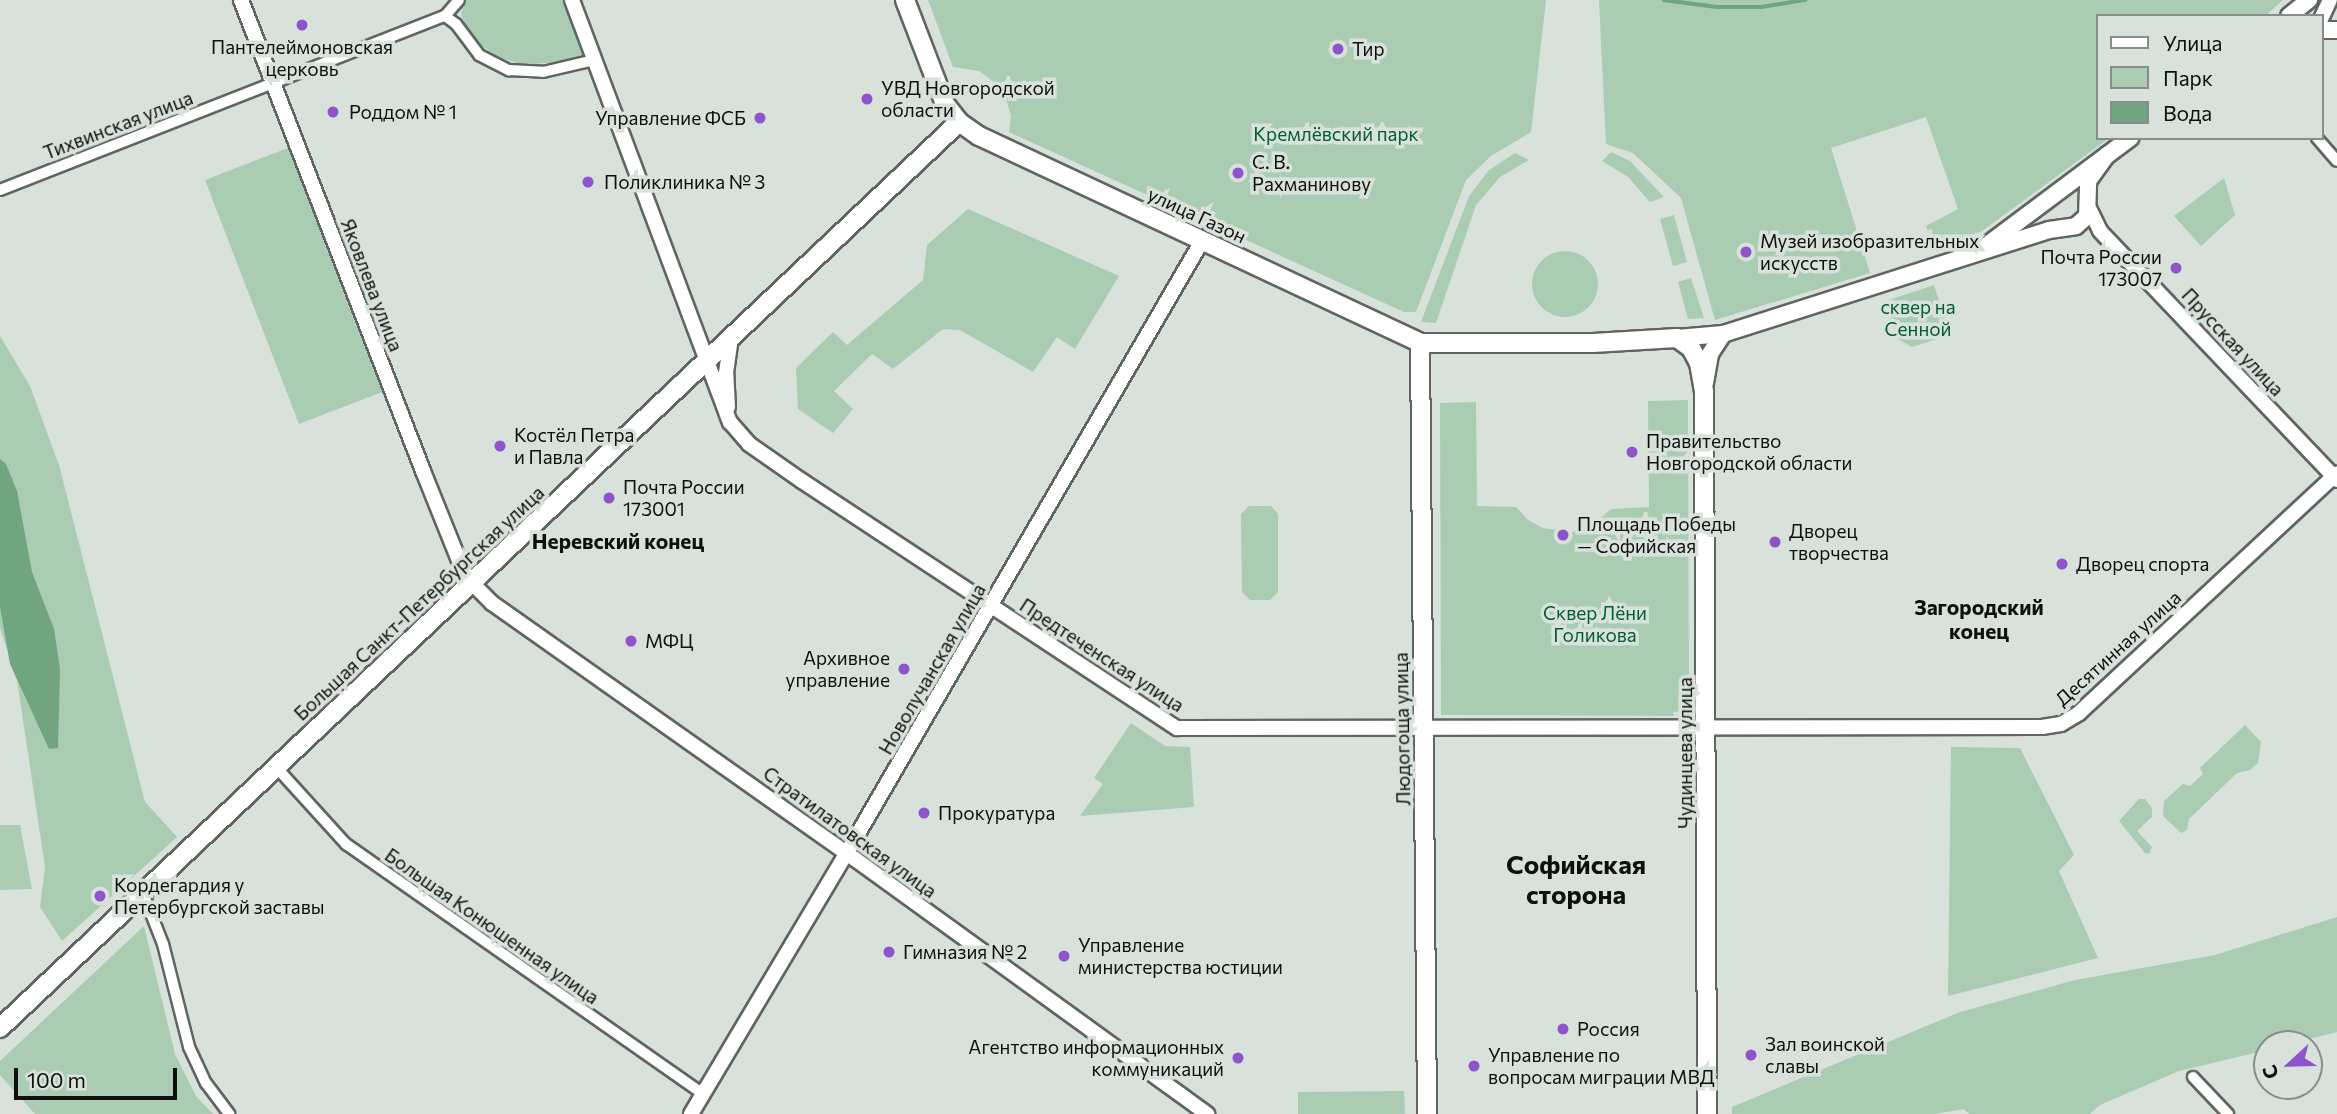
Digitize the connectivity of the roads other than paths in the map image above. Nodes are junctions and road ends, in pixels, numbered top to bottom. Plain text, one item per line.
1 (241, 0) edge
2 (458, 0) edge
3 (572, 0) edge
4 (905, 0) edge
5 (2309, 0) edge
6 (2292, 14) edge
7 (445, 16) junction
8 (594, 60) junction
9 (273, 83) junction
10 (960, 122) junction
11 (2127, 140) edge
12 (2318, 140) edge
13 (2107, 155) junction
14 (2337, 160) edge
15 (0, 190) edge
16 (2057, 191) junction
17 (2088, 204) junction
18 (2072, 227) junction
19 (2100, 232) junction
20 (1202, 241) junction
21 (1969, 254) junction
22 (1723, 334) junction
23 (1677, 338) junction
24 (731, 339) junction
25 (1420, 343) junction
26 (706, 362) junction
27 (1704, 391) junction
28 (730, 422) junction
29 (2336, 476) edge
30 (471, 582) junction
31 (991, 605) junction
32 (1706, 726) junction
33 (1423, 727) junction
34 (277, 768) junction
35 (847, 853) junction
36 (143, 893) junction
37 (0, 1028) edge
38 (2193, 1077) dead end
39 (703, 1094) junction
40 (229, 1114) edge
41 (691, 1114) edge
42 (1207, 1114) edge
43 (1427, 1114) edge
44 (1707, 1114) edge
45 (2228, 1114) edge

1 - 9 street, Яковлева улица
2 - 7 street, Тихвинская улица
3 - 8 street, Предтеченская улица
4 - 10 main road
5 - 6 main road
7 - 8 street
7 - 9 street, Тихвинская улица
8 - 26 street, Предтеченская улица
9 - 15 street, Тихвинская улица
9 - 30 street, Яковлева улица
10 - 20 main road, улица Газон
10 - 24 main road, Большая Санкт-Петербургская улица
11 - 13 main road
12 - 14 street
13 - 16 main road
13 - 17 main road
16 - 17 main road
16 - 18 main road
16 - 21 main road
17 - 18 main road
17 - 19 street, Прусская улица
18 - 19 street
18 - 21 main road
19 - 29 street, Прусская улица
20 - 25 main road, улица Газон
20 - 31 street, Новолучанская улица
21 - 22 main road
22 - 23 main road
22 - 27 main road, Чудинцева улица
23 - 25 main road
23 - 27 main road, Чудинцева улица
24 - 26 main road, Большая Санкт-Петербургская улица
24 - 28 street
25 - 33 main road, Людогоща улица
26 - 28 street, Предтеченская улица
26 - 30 main road, Большая Санкт-Петербургская улица
27 - 32 main road, Чудинцева улица
28 - 31 street, Предтеченская улица
29 - 32 street, Десятинная улица
30 - 34 main road, Большая Санкт-Петербургская улица
30 - 35 street, Стратилатовская улица
31 - 33 street, Предтеченская улица
31 - 35 street, Новолучанская улица
32 - 33 street, Предтеченская улица
32 - 44 main road, Чудинцева улица
33 - 43 main road, Людогоща улица
34 - 36 main road, Большая Санкт-Петербургская улица
34 - 39 street, Большая Конюшенная улица
35 - 39 street, Новолучанская улица
35 - 42 street, Стратилатовская улица
36 - 37 main road, Большая Санкт-Петербургская улица
36 - 40 street
38 - 45 street
39 - 41 street, Новолучанская улица

